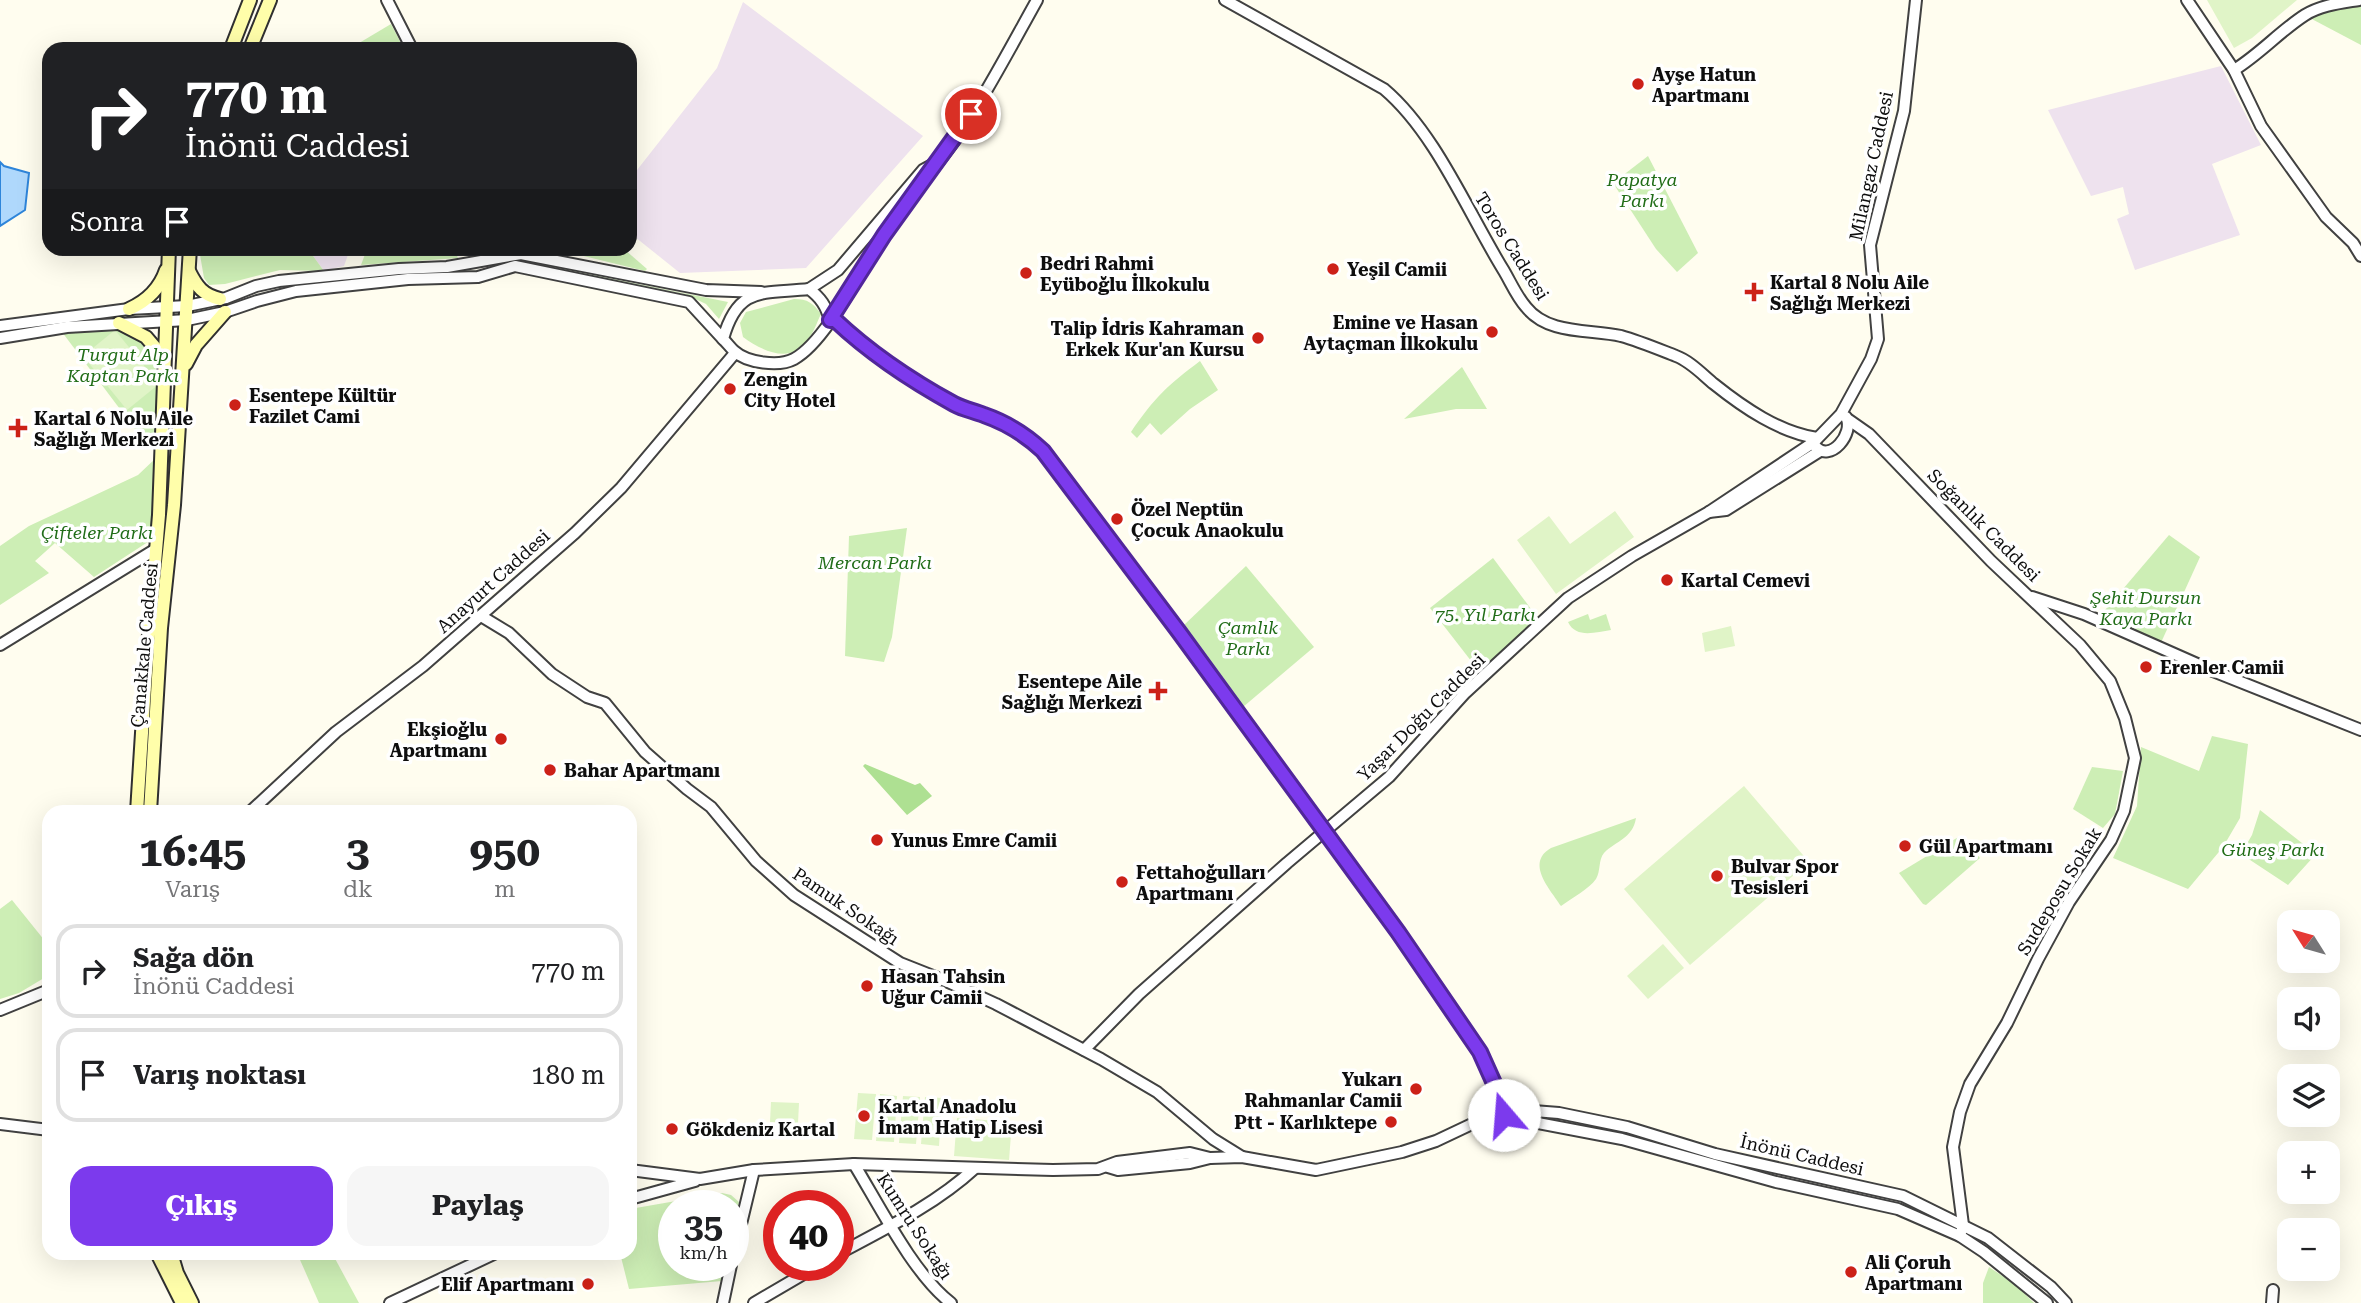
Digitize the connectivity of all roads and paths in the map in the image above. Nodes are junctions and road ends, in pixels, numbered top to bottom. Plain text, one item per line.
1 (250, 0) edge
2 (270, 0) edge
3 (387, 0) edge
4 (1037, 0) edge
5 (1225, 0) edge
6 (1916, 0) edge
7 (2187, 0) edge
8 (2359, 0) edge
9 (233, 42) edge
10 (253, 42) edge
11 (408, 42) edge
12 (2234, 70) junction
13 (936, 162) junction
14 (169, 256) edge
15 (190, 256) edge
16 (498, 256) edge
17 (521, 256) edge
18 (545, 256) edge
19 (2361, 256) edge
20 (169, 263) junction
21 (522, 267) junction
22 (189, 271) junction
23 (809, 289) junction
24 (761, 292) junction
25 (220, 299) junction
26 (187, 306) junction
27 (167, 307) junction
28 (129, 309) junction
29 (225, 312) junction
30 (187, 320) junction
31 (830, 320) junction
32 (166, 321) junction
33 (119, 323) junction
34 (0, 326) edge
35 (0, 338) edge
36 (723, 339) junction
37 (735, 353) junction
38 (164, 364) junction
39 (183, 370) junction
40 (1846, 421) junction
41 (1817, 444) junction
42 (156, 549) junction
43 (2029, 596) junction
44 (481, 616) junction
45 (0, 645) edge
46 (2361, 730) edge
47 (138, 805) edge
48 (150, 805) edge
49 (258, 805) edge
50 (1325, 831) junction
51 (42, 993) edge
52 (0, 1010) edge
53 (1084, 1050) junction
54 (1497, 1114) junction
55 (0, 1124) edge
56 (42, 1129) edge
57 (1242, 1157) junction
58 (855, 1164) junction
59 (975, 1168) junction
60 (754, 1170) junction
61 (637, 1171) edge
62 (662, 1175) junction
63 (700, 1179) junction
64 (749, 1191) edge
65 (646, 1195) junction
66 (637, 1197) edge
67 (890, 1226) junction
68 (1962, 1231) junction
69 (854, 1245) edge
70 (160, 1260) edge
71 (172, 1260) edge
72 (481, 1260) edge
73 (728, 1281) edge
74 (792, 1281) edge
75 (2273, 1290) dead end
76 (182, 1303) edge
77 (192, 1303) edge
78 (390, 1303) edge
79 (723, 1303) edge
80 (754, 1303) edge
81 (951, 1303) edge
82 (2047, 1303) edge
83 (2066, 1303) edge
84 (2272, 1303) edge

1 - 9 main road
2 - 10 main road
3 - 11 street
4 - 13 street
5 - 41 street, Toros Caddesi
6 - 40 street, Milangaz Caddesi
7 - 12 street
8 - 12 street
12 - 19 street
13 - 23 street
13 - 31 street
14 - 20 main road, Çanakkale Caddesi
15 - 22 main road, Çanakkale Caddesi
16 - 25 street
17 - 21 street
18 - 24 street
20 - 27 main road, Çanakkale Caddesi
20 - 28 main road
21 - 29 street
21 - 36 street
22 - 25 main road
22 - 26 main road, Çanakkale Caddesi
23 - 24 street
23 - 31 street
24 - 36 street
25 - 26 street
26 - 27 street
26 - 30 main road, Çanakkale Caddesi
27 - 28 street
27 - 32 main road, Çanakkale Caddesi
28 - 34 street
29 - 30 street
29 - 39 main road
30 - 32 street
30 - 39 main road, Çanakkale Caddesi
31 - 37 street
31 - 50 street
32 - 33 street
32 - 38 main road, Çanakkale Caddesi
33 - 35 street
33 - 38 main road
36 - 37 street
37 - 44 street, Anayurt Caddesi
38 - 42 main road, Çanakkale Caddesi
39 - 48 main road, Çanakkale Caddesi
40 - 41 street
40 - 41 street
40 - 43 street, Soğanlık Caddesi
41 - 50 street, Yaşar Doğu Caddesi
42 - 45 street
42 - 47 main road, Çanakkale Caddesi
43 - 46 street, Soğanlık Caddesi
43 - 68 street, Sudeposu Sokak
44 - 49 street, Anayurt Caddesi
44 - 53 street, Pamuk Sokağı
50 - 53 street, Yaşar Doğu Caddesi
50 - 54 street
51 - 52 street
53 - 57 street, Pamuk Sokağı
54 - 57 street
54 - 68 street, İnönü Caddesi
55 - 56 street
57 - 59 street
58 - 59 street
58 - 60 street
58 - 67 street, Kumru Sokağı
59 - 67 street
60 - 63 street
60 - 64 street
61 - 62 street
62 - 63 street
62 - 65 street
63 - 65 street
65 - 66 street
67 - 69 street
67 - 81 street, Kumru Sokağı
68 - 82 street, İnönü Caddesi
68 - 83 street, İnönü Caddesi
70 - 76 main road
71 - 77 main road
72 - 78 street
73 - 79 street
74 - 80 street
75 - 84 street

